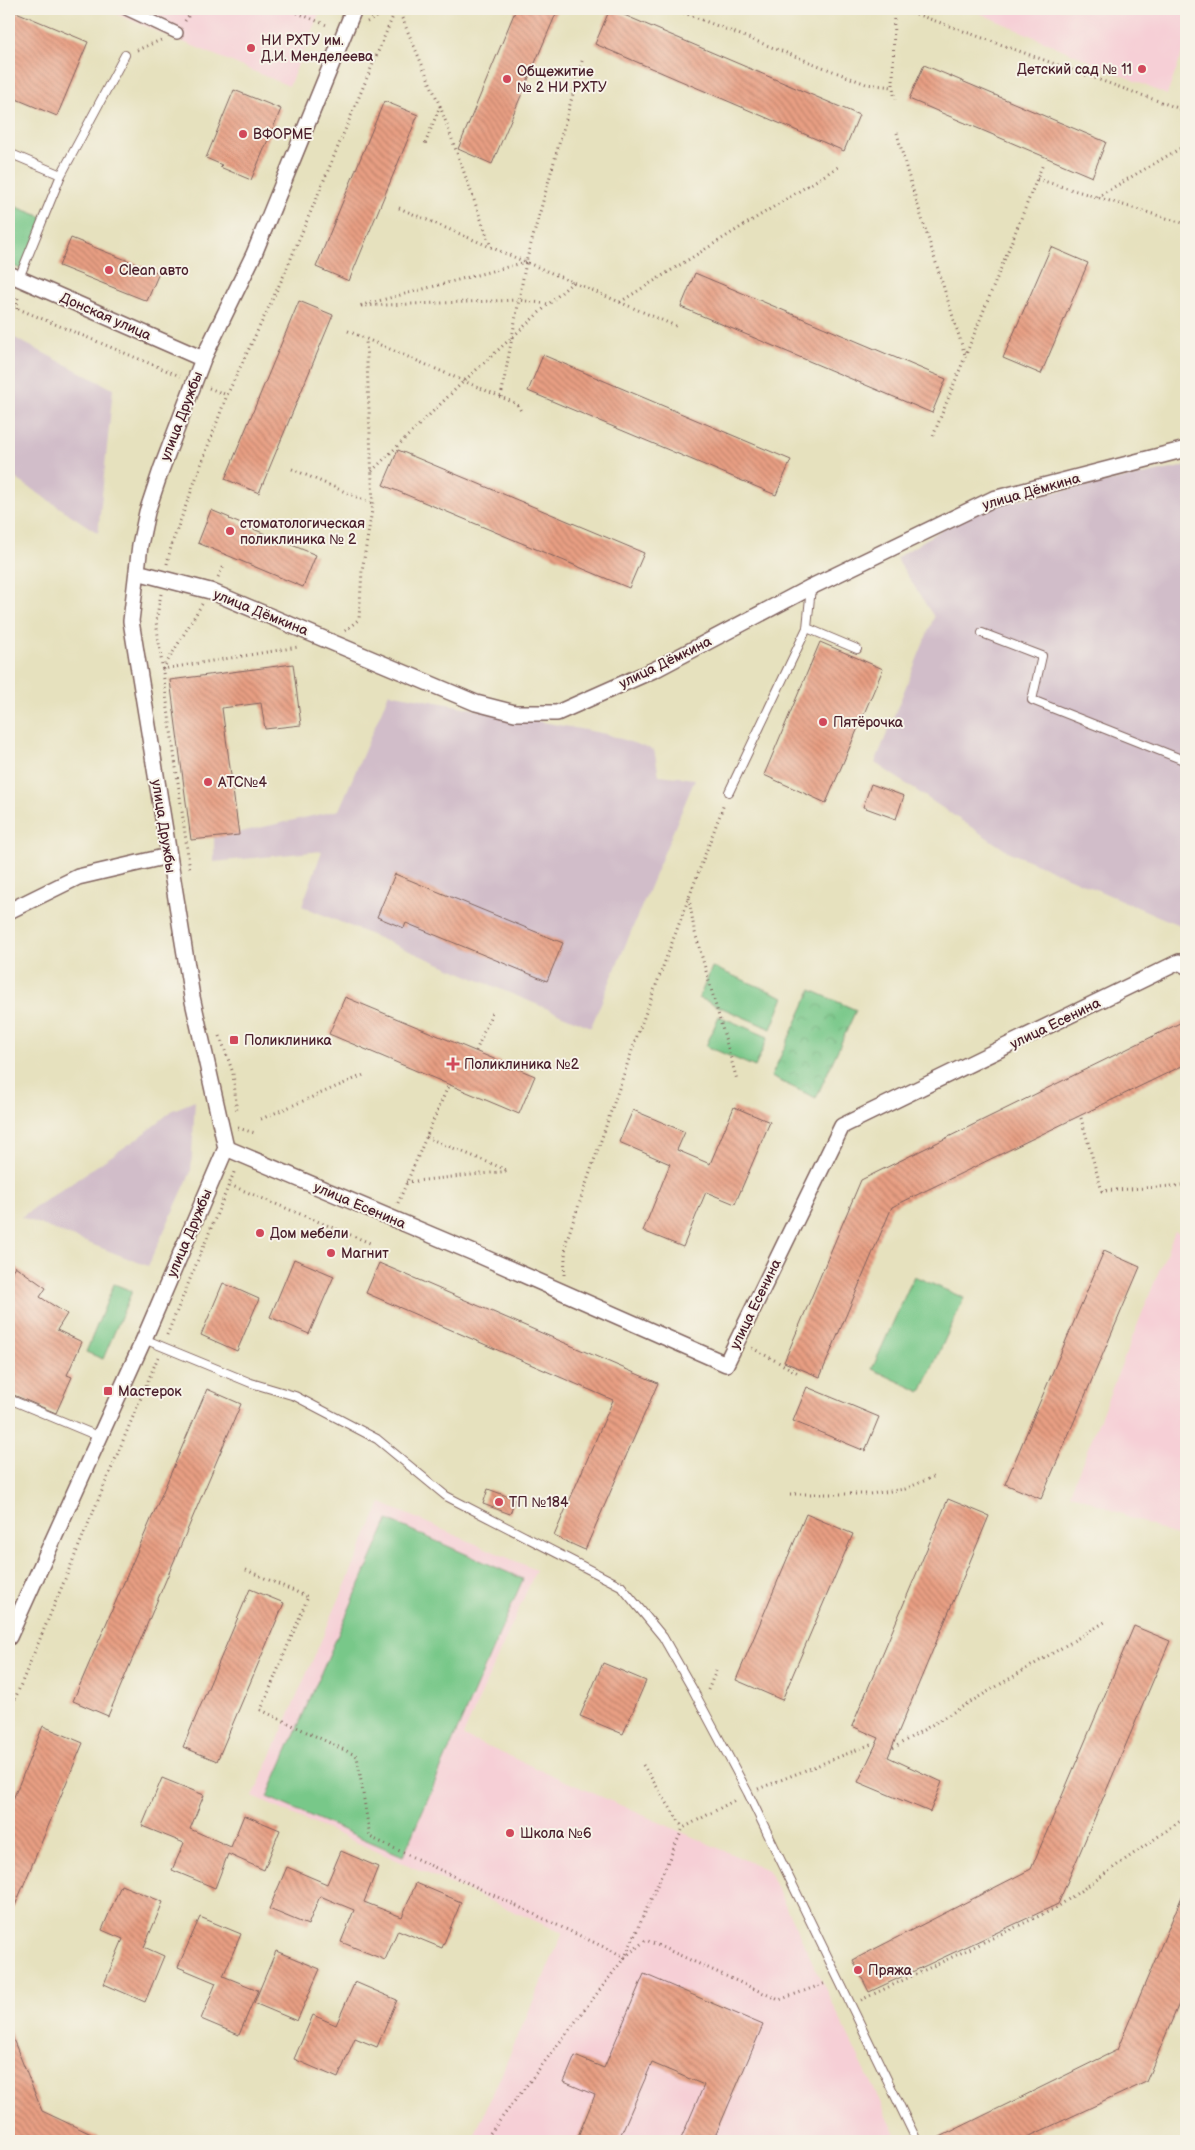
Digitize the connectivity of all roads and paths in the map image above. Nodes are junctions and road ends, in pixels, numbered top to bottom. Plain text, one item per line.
1 (126, 9) edge
2 (354, 9) edge
3 (397, 9) edge
4 (674, 9) edge
5 (894, 9) edge
6 (902, 9) edge
7 (177, 32) dead end
8 (156, 42) dead end
9 (124, 55) joint
10 (583, 58) dead end
11 (893, 87) junction
12 (895, 102) dead end
13 (440, 106) junction
14 (1186, 111) edge
15 (897, 133) dead end
16 (425, 144) dead end
17 (1186, 145) edge
18 (9, 152) edge
19 (1043, 164) dead end
20 (838, 167) dead end
21 (62, 174) junction
22 (1037, 179) junction
23 (1097, 197) junction
24 (399, 208) dead end
25 (1186, 224) edge
26 (492, 248) junction
27 (526, 262) junction
28 (14, 276) edge
29 (573, 282) junction
30 (519, 300) junction
31 (620, 302) junction
32 (548, 304) junction
33 (9, 305) edge
34 (678, 327) dead end
35 (348, 332) dead end
36 (511, 338) junction
37 (366, 339) junction
38 (965, 355) junction
39 (203, 359) junction
40 (464, 381) junction
41 (194, 382) junction
42 (227, 395) junction
43 (501, 397) junction
44 (521, 411) dead end
45 (933, 436) dead end
46 (1186, 449) edge
47 (292, 469) dead end
48 (372, 471) junction
49 (373, 504) junction
50 (226, 564) dead end
51 (137, 572) junction
52 (164, 578) junction
53 (811, 588) junction
54 (210, 591) junction
55 (807, 628) junction
56 (982, 633) dead end
57 (332, 642) junction
58 (304, 646) dead end
59 (856, 649) dead end
60 (163, 669) junction
61 (1186, 761) edge
62 (729, 792) joint
63 (168, 856) junction
64 (191, 876) dead end
65 (689, 898) junction
66 (9, 911) edge
67 (1186, 966) edge
68 (493, 1010) dead end
69 (218, 1030) dead end
70 (476, 1052) dead end
71 (366, 1074) dead end
72 (737, 1080) dead end
73 (449, 1084) dead end
74 (1081, 1118) dead end
75 (261, 1119) dead end
76 (238, 1128) junction
77 (255, 1133) dead end
78 (426, 1137) junction
79 (229, 1149) junction
80 (406, 1182) junction
81 (230, 1185) junction
82 (1186, 1185) edge
83 (391, 1218) junction
84 (370, 1244) dead end
85 (564, 1293) junction
86 (144, 1339) junction
87 (737, 1340) junction
88 (163, 1346) junction
89 (800, 1374) dead end
90 (9, 1399) edge
91 (100, 1437) junction
92 (933, 1477) dead end
93 (790, 1494) dead end
94 (246, 1570) dead end
95 (1104, 1622) dead end
96 (9, 1637) edge
97 (9, 1714) edge
98 (874, 1743) dead end
99 (893, 1748) dead end
100 (643, 1765) dead end
101 (748, 1793) junction
102 (1186, 1817) edge
103 (683, 1828) junction
104 (624, 1957) junction
105 (838, 1978) junction
106 (851, 2005) junction
107 (484, 2141) edge
108 (917, 2141) edge

1 - 7 street
2 - 39 street, улица Дружбы
3 - 13 path
3 - 42 path
4 - 11 path
5 - 11 path
6 - 14 path
8 - 9 path
9 - 21 lane
10 - 27 path
11 - 12 path
13 - 16 path
13 - 26 path
15 - 38 path
17 - 23 path
18 - 21 lane
19 - 22 path
20 - 31 path
21 - 28 lane
22 - 23 path
22 - 38 path
23 - 25 path
24 - 26 path
26 - 27 path
27 - 29 path
27 - 30 path
27 - 30 path
28 - 39 street, Донская улица
29 - 31 path
29 - 32 path
30 - 32 path
30 - 36 path
31 - 34 path
32 - 36 path
33 - 41 path
35 - 37 path
36 - 40 path
36 - 43 path
37 - 40 path
37 - 48 path
38 - 45 path
39 - 41 street, улица Дружбы
40 - 43 path
40 - 48 path
41 - 42 path
41 - 51 street, улица Дружбы
42 - 52 path
43 - 44 path
46 - 53 street, улица Дёмкина
47 - 49 path
48 - 49 path
49 - 57 path
50 - 54 path
51 - 52 street, улица Дёмкина
51 - 63 street, улица Дружбы
52 - 54 street, улица Дёмкина
52 - 60 path
53 - 55 lane
53 - 57 street, улица Дёмкина
54 - 57 street, улица Дёмкина
54 - 60 path
55 - 59 lane
55 - 62 lane
56 - 61 lane
58 - 60 path
60 - 64 path
62 - 65 path
63 - 66 street
63 - 79 street, улица Дружбы
65 - 72 path
65 - 85 path
67 - 87 street, улица Есенина
68 - 70 path
69 - 76 path
71 - 75 path
73 - 78 path
74 - 82 path
76 - 77 path
76 - 79 path
78 - 80 path
78 - 80 path
79 - 81 path
79 - 83 street, улица Есенина
79 - 86 street, улица Дружбы
80 - 83 path
81 - 84 path
81 - 88 path
83 - 85 street, улица Есенина
85 - 87 street, улица Есенина
86 - 88 lane
86 - 91 street, улица Дружбы
87 - 89 path
88 - 97 path
88 - 101 lane
90 - 91 lane
91 - 96 street, улица Дружбы
92 - 93 path
94 - 104 path
95 - 99 path
98 - 101 path
100 - 103 path
101 - 103 path
101 - 105 lane
102 - 106 path
103 - 104 path
104 - 105 path
104 - 107 path
105 - 106 lane
106 - 108 lane

